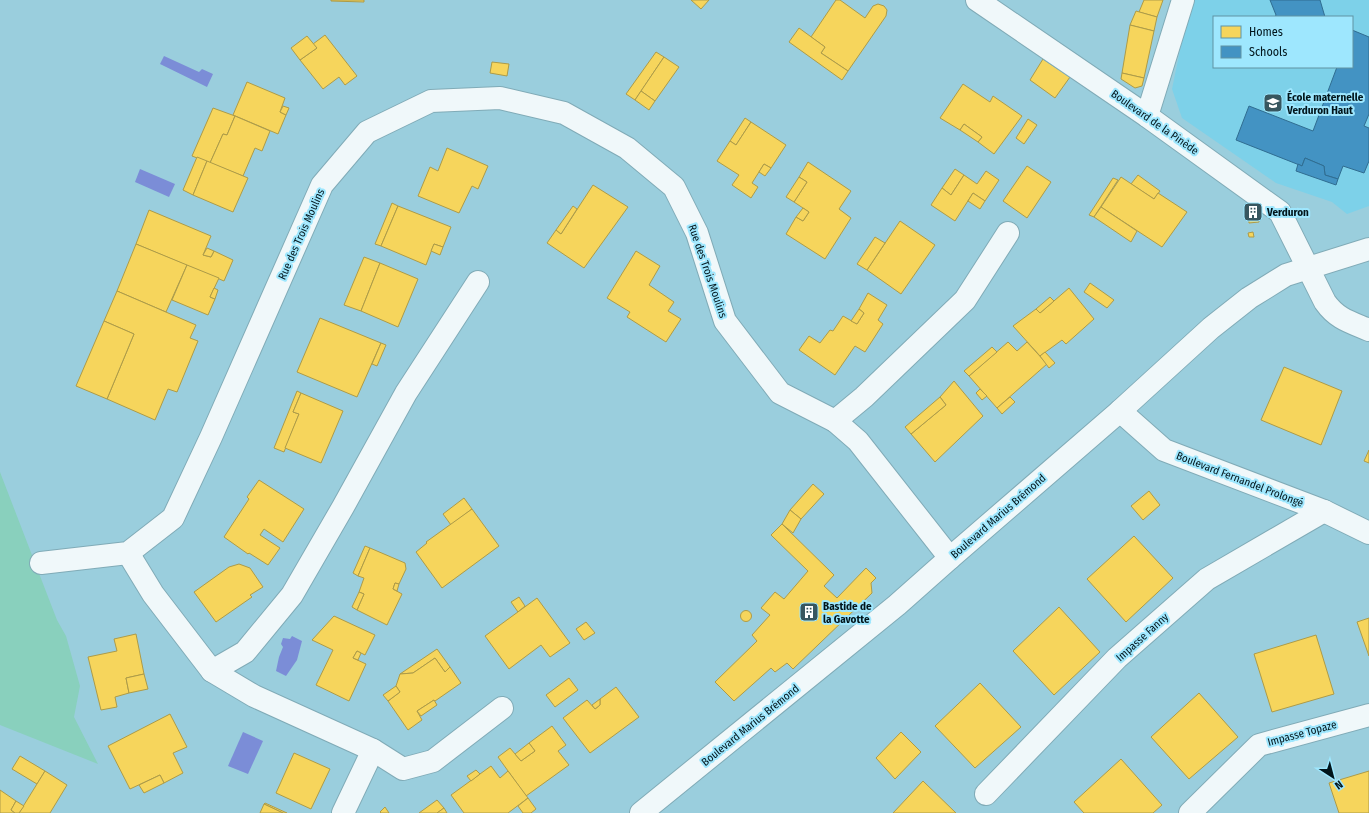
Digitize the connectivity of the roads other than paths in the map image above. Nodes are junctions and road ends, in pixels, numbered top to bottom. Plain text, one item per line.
1 (977, 0) edge
2 (1183, 0) edge
3 (1147, 116) junction
4 (1008, 233) dead end
5 (1369, 249) edge
6 (1308, 268) junction
7 (478, 282) dead end
8 (1369, 330) edge
9 (1120, 411) junction
10 (834, 421) junction
11 (1324, 511) junction
12 (1369, 533) edge
13 (128, 553) junction
14 (950, 558) junction
15 (41, 563) dead end
16 (212, 671) junction
17 (502, 708) dead end
18 (1369, 715) edge
19 (373, 750) junction
20 (986, 794) dead end
21 (343, 813) edge
22 (641, 813) edge
23 (1190, 813) edge

1 - 3 street, Boulevard de la Pinède
2 - 3 street
3 - 6 street, Boulevard de la Pinède
4 - 10 street
5 - 6 street, Boulevard Marius Brémond
6 - 8 street, Boulevard de la Pinède
6 - 9 street, Boulevard Marius Brémond
7 - 16 street
9 - 11 street, Boulevard Fernandel Prolongé
9 - 14 street, Boulevard Marius Brémond
10 - 13 street, Rue des Trois Moulins
10 - 14 street, Rue des Trois Moulins
11 - 12 street, Boulevard Fernandel Prolongé
11 - 20 street, Impasse Fanny
13 - 15 street
13 - 16 street
14 - 22 street, Boulevard Marius Brémond
16 - 19 street
17 - 19 street
18 - 23 street, Impasse Topaze
19 - 21 street

